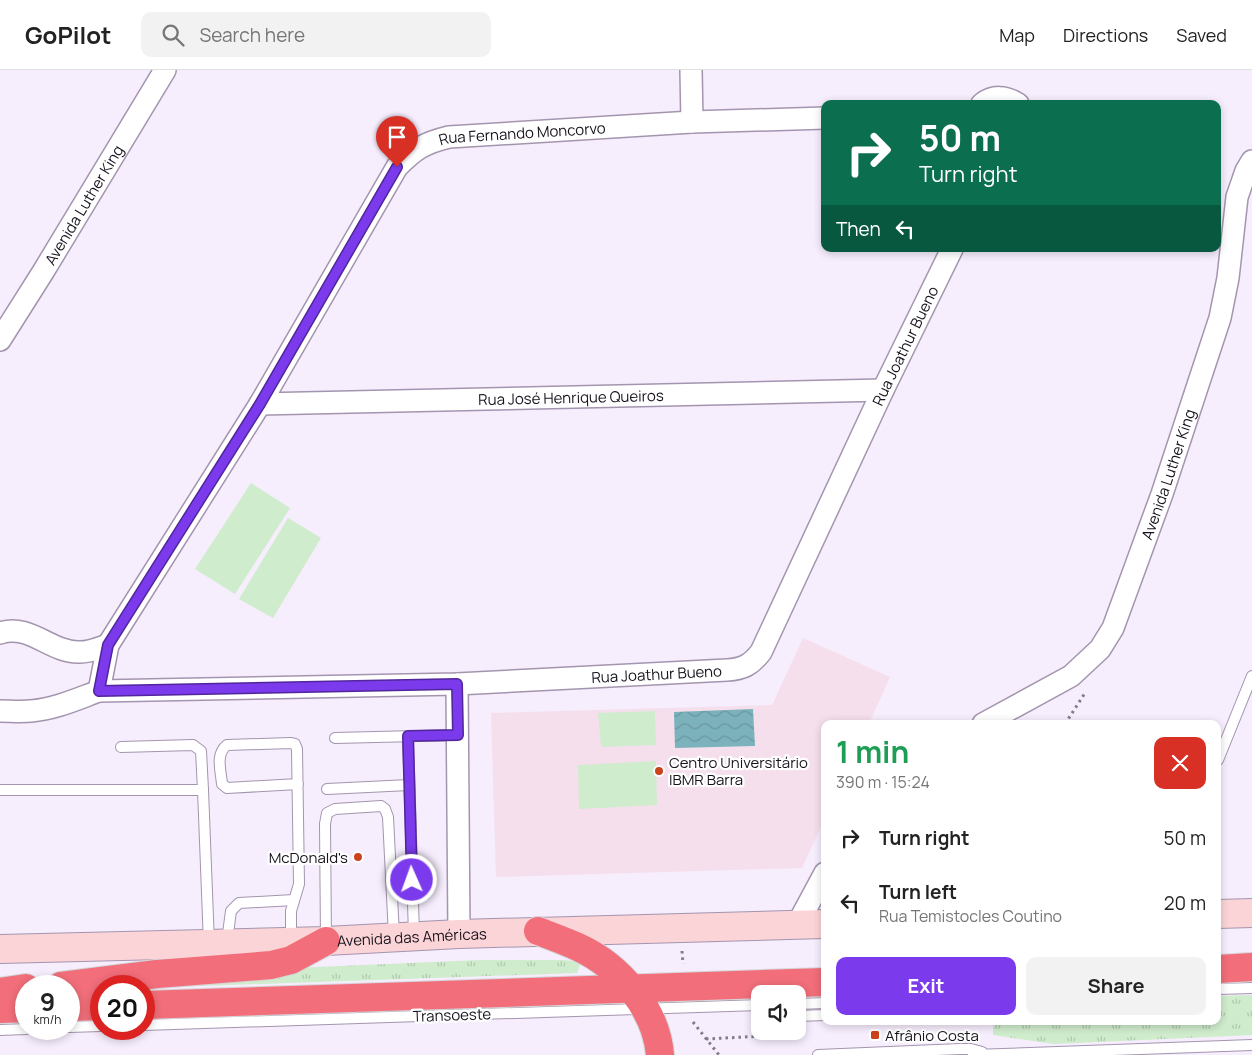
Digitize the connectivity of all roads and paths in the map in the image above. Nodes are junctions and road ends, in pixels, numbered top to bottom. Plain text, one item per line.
1 (165, 70) edge
2 (691, 70) edge
3 (990, 100) edge
4 (1012, 100) edge
5 (821, 118) edge
6 (692, 122) junction
7 (1252, 161) edge
8 (951, 252) edge
9 (0, 340) edge
10 (883, 390) junction
11 (260, 404) junction
12 (0, 633) edge
13 (108, 645) junction
14 (1252, 676) edge
15 (457, 684) junction
16 (99, 691) junction
17 (0, 711) edge
18 (990, 720) edge
19 (458, 735) junction
20 (408, 736) junction
21 (335, 738) dead end
22 (120, 747) dead end
23 (1221, 753) edge
24 (298, 784) junction
25 (409, 785) junction
26 (327, 789) dead end
27 (0, 790) edge
28 (203, 790) junction
29 (821, 884) edge
30 (294, 900) junction
31 (1252, 913) edge
32 (1221, 914) edge
33 (821, 924) edge
34 (797, 925) junction
35 (538, 931) junction
36 (459, 934) junction
37 (404, 936) junction
38 (326, 941) junction
39 (291, 942) junction
40 (218, 944) junction
41 (0, 950) edge
42 (682, 950) dead end
43 (1252, 968) edge
44 (1221, 969) edge
45 (684, 970) dead end
46 (821, 982) edge
47 (80, 984) edge
48 (1252, 988) edge
49 (1221, 989) edge
50 (15, 990) edge
51 (0, 992) edge
52 (638, 998) junction
53 (821, 1003) edge
54 (806, 1004) edge
55 (155, 1005) edge
56 (751, 1005) edge
57 (15, 1008) edge
58 (0, 1009) edge
59 (821, 1015) edge
60 (688, 1016) dead end
61 (806, 1016) edge
62 (155, 1024) edge
63 (15, 1029) edge
64 (0, 1030) edge
65 (751, 1037) edge
66 (706, 1039) junction
67 (1252, 1045) edge
68 (986, 1054) edge
69 (660, 1055) edge
70 (719, 1055) edge
71 (818, 1055) edge
72 (973, 1055) edge

1 - 9 street, Avenida Luther King
2 - 6 street
3 - 4 street
5 - 6 street, Rua Fernando Moncorvo
6 - 11 street, Rua Fernando Moncorvo
7 - 18 street, Avenida Luther King
8 - 10 street, Rua Joathur Bueno
10 - 11 street, Rua José Henrique Queiros
10 - 15 street, Rua Joathur Bueno
11 - 13 street, Rua Fernando Moncorvo
12 - 13 street
13 - 16 street, Rua Fernando Moncorvo
14 - 23 lane
15 - 16 street, Rua Joathur Bueno
15 - 19 street
16 - 17 street
19 - 20 lane
19 - 36 street
20 - 21 lane
20 - 25 lane
22 - 28 lane
24 - 24 lane
24 - 30 lane
25 - 26 lane
25 - 37 lane
27 - 28 lane
28 - 40 lane
29 - 34 street
30 - 39 lane
30 - 40 lane
31 - 32 main road
33 - 34 main road, Avenida das Américas
34 - 35 main road, Avenida das Américas
35 - 36 main road, Avenida das Américas
35 - 52 highway
36 - 37 main road, Avenida das Américas
37 - 38 main road, Avenida das Américas
37 - 38 lane
38 - 39 main road, Avenida das Américas
38 - 47 highway
39 - 40 main road, Avenida das Américas
40 - 41 main road, Avenida das Américas
42 - 45 path
43 - 44 highway
46 - 52 highway
48 - 49 lane
50 - 51 highway
52 - 55 highway
52 - 56 lane, Transoeste
52 - 62 lane, Transoeste
52 - 69 highway
53 - 54 lane
57 - 58 highway
59 - 61 lane
60 - 66 path
63 - 64 lane
65 - 66 path
66 - 70 path
67 - 68 lane
68 - 71 lane
68 - 72 lane

